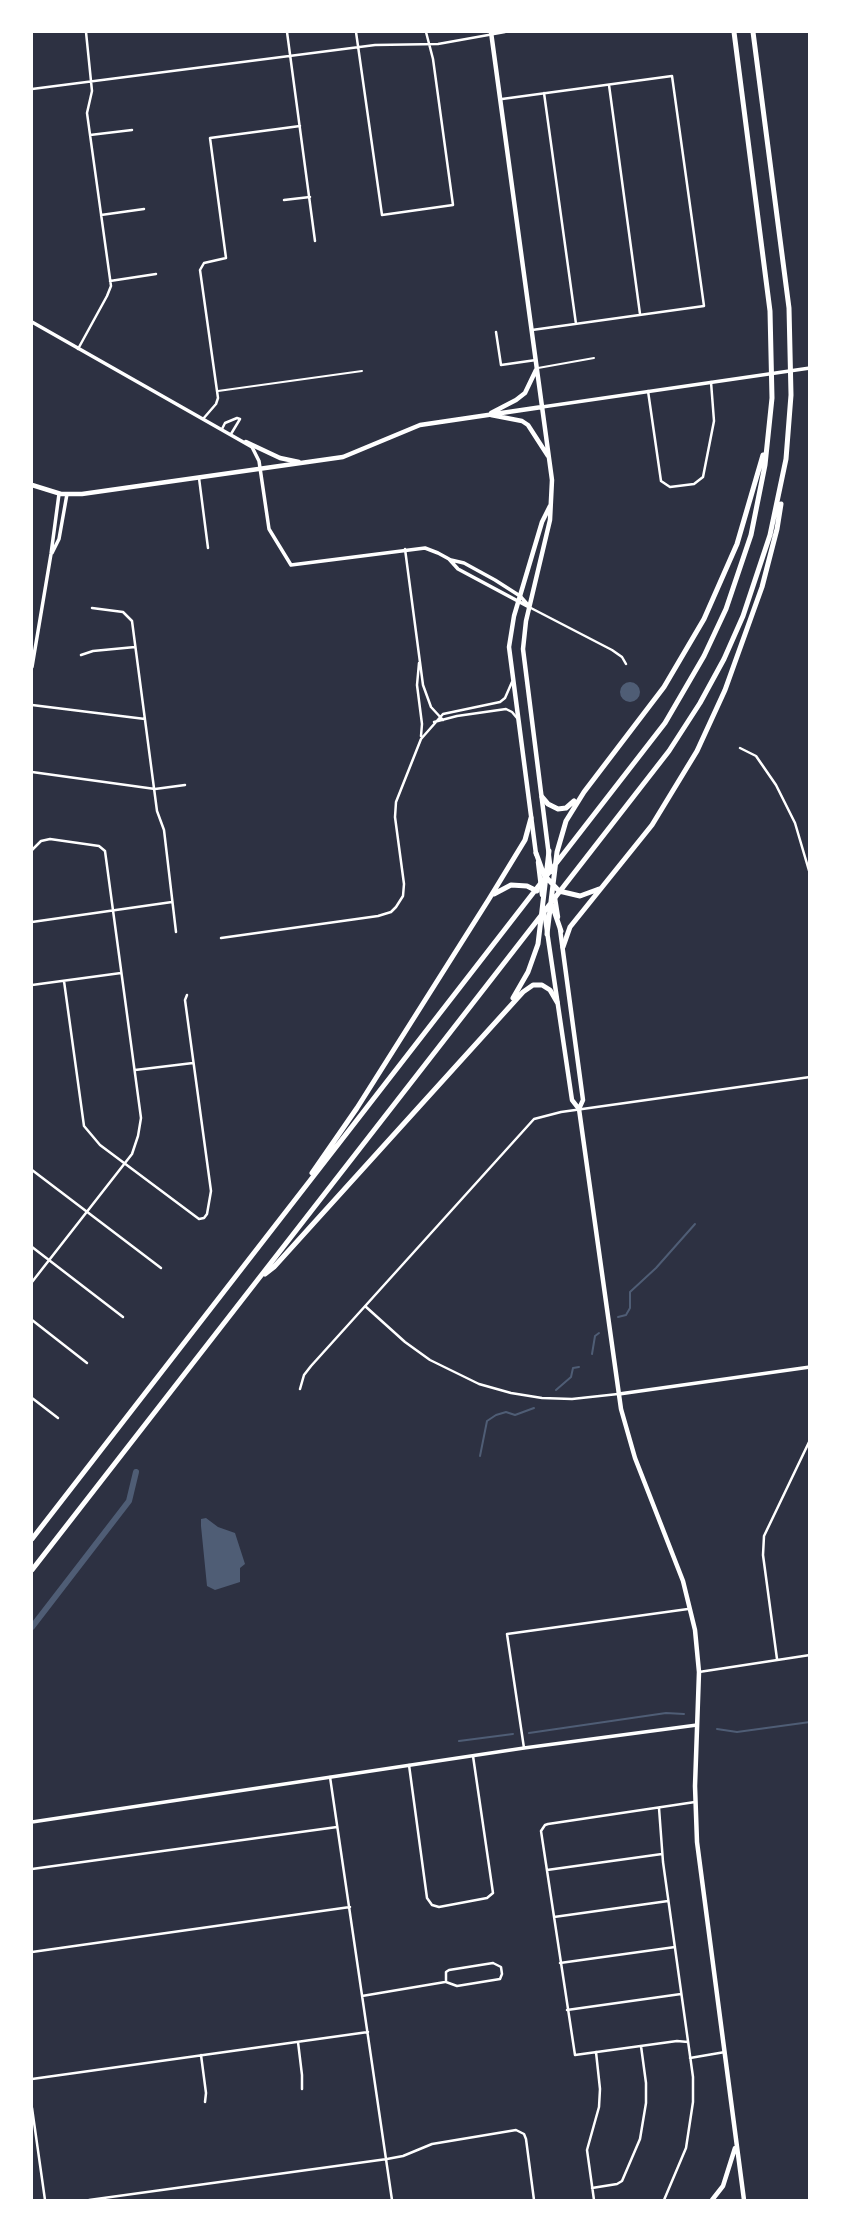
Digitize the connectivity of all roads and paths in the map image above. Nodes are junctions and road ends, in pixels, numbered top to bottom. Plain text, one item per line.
1 (86, 32) edge
2 (287, 32) edge
3 (356, 32) edge
4 (426, 32) edge
5 (491, 32) edge
6 (505, 32) edge
7 (734, 32) edge
8 (753, 32) edge
9 (429, 44) junction
10 (358, 47) junction
11 (290, 56) junction
12 (90, 82) junction
13 (608, 85) junction
14 (32, 89) edge
15 (544, 93) junction
16 (500, 99) junction
17 (300, 126) junction
18 (132, 130) dead end
19 (90, 135) junction
20 (310, 197) junction
21 (284, 200) dead end
22 (144, 209) dead end
23 (101, 215) junction
24 (316, 241) dead end
25 (156, 274) dead end
26 (110, 281) junction
27 (640, 315) junction
28 (32, 322) edge
29 (576, 324) junction
30 (532, 330) junction
31 (496, 332) dead end
32 (78, 349) junction
33 (594, 358) dead end
34 (536, 360) junction
35 (537, 368) junction
36 (810, 368) edge
37 (362, 371) dead end
38 (711, 382) junction
39 (217, 391) junction
40 (648, 391) junction
41 (542, 407) junction
42 (487, 415) junction
43 (771, 417) junction
44 (203, 419) junction
45 (222, 429) junction
46 (231, 434) junction
47 (246, 442) junction
48 (550, 458) junction
49 (786, 459) junction
50 (303, 463) junction
51 (260, 470) junction
52 (198, 478) junction
53 (32, 485) edge
54 (59, 494) junction
55 (66, 494) junction
56 (550, 506) junction
57 (208, 548) dead end
58 (405, 549) junction
59 (51, 554) junction
60 (449, 559) junction
61 (520, 596) junction
62 (518, 603) junction
63 (529, 607) junction
64 (92, 608) dead end
65 (34, 639) edge
66 (135, 647) junction
67 (81, 655) dead end
68 (419, 660) junction
69 (626, 664) dead end
70 (32, 667) edge
71 (512, 682) junction
72 (32, 705) edge
73 (439, 717) junction
74 (145, 719) junction
75 (517, 719) junction
76 (443, 720) junction
77 (434, 722) junction
78 (421, 738) junction
79 (740, 748) dead end
80 (33, 771) edge
81 (185, 785) dead end
82 (155, 789) junction
83 (584, 792) junction
84 (542, 797) junction
85 (531, 818) junction
86 (32, 850) edge
87 (549, 851) junction
88 (536, 853) junction
89 (810, 874) edge
90 (547, 878) junction
91 (553, 884) junction
92 (603, 886) junction
93 (544, 896) junction
94 (489, 900) junction
95 (172, 902) junction
96 (547, 904) junction
97 (113, 911) junction
98 (32, 922) edge
99 (561, 931) junction
100 (176, 932) dead end
101 (547, 934) joint
102 (221, 938) dead end
103 (563, 947) junction
104 (121, 973) junction
105 (64, 981) junction
106 (32, 985) edge
107 (187, 995) dead end
108 (557, 1002) junction
109 (506, 1009) junction
110 (193, 1063) junction
111 (135, 1070) junction
112 (810, 1077) edge
113 (579, 1109) junction
114 (124, 1164) junction
115 (32, 1170) edge
116 (87, 1211) junction
117 (261, 1243) junction
118 (32, 1247) edge
119 (49, 1260) junction
120 (161, 1268) dead end
121 (259, 1278) junction
122 (32, 1282) edge
123 (365, 1306) junction
124 (123, 1317) dead end
125 (32, 1320) edge
126 (87, 1363) dead end
127 (810, 1367) edge
128 (300, 1389) dead end
129 (619, 1394) junction
130 (32, 1398) edge
131 (58, 1418) dead end
132 (810, 1440) edge
133 (32, 1539) edge
134 (32, 1570) edge
135 (691, 1609) junction
136 (810, 1655) edge
137 (777, 1659) junction
138 (699, 1672) junction
139 (698, 1725) junction
140 (524, 1748) junction
141 (474, 1756) junction
142 (409, 1765) junction
143 (330, 1777) junction
144 (695, 1802) junction
145 (659, 1808) junction
146 (32, 1822) edge
147 (338, 1826) junction
148 (662, 1854) junction
149 (32, 1869) edge
150 (547, 1870) junction
151 (668, 1901) junction
152 (350, 1907) junction
153 (554, 1917) junction
154 (675, 1947) junction
155 (32, 1952) edge
156 (560, 1963) junction
157 (446, 1982) junction
158 (681, 1994) junction
159 (362, 1996) junction
160 (567, 2010) junction
161 (368, 2032) junction
162 (298, 2042) junction
163 (688, 2042) junction
164 (641, 2046) junction
165 (596, 2052) junction
166 (725, 2052) junction
167 (201, 2055) junction
168 (690, 2058) junction
169 (32, 2079) edge
170 (302, 2089) dead end
171 (205, 2102) dead end
172 (32, 2108) edge
173 (737, 2144) junction
174 (387, 2159) junction
175 (592, 2188) junction
176 (45, 2200) edge
177 (89, 2200) edge
178 (392, 2200) edge
179 (534, 2200) edge
180 (594, 2200) edge
181 (664, 2200) edge
182 (712, 2200) edge
183 (744, 2200) edge

1 - 12 street
2 - 11 street
3 - 10 street
4 - 9 street
5 - 6 street
5 - 9 street
5 - 16 main road
7 - 43 highway
8 - 49 highway
9 - 10 street
9 - 10 street
10 - 11 street
11 - 12 street
11 - 17 street
12 - 14 street
12 - 19 street
13 - 15 street
13 - 27 street
13 - 27 street
15 - 16 street
15 - 29 street
16 - 30 main road
17 - 20 street
17 - 39 street
18 - 19 street
19 - 23 street
20 - 21 street
20 - 24 street
22 - 23 street
23 - 26 street
25 - 26 street
26 - 32 street
27 - 29 street
28 - 32 street
29 - 30 street
30 - 34 main road
31 - 34 street
32 - 44 street
33 - 35 lane
34 - 35 main road
35 - 41 main road
35 - 42 main road
36 - 38 street
37 - 39 lane
38 - 40 street
38 - 40 street
39 - 44 street
40 - 41 street
41 - 42 main road
41 - 48 main road
42 - 48 main road
42 - 50 main road
43 - 83 highway
43 - 117 highway
44 - 45 street
45 - 46 street
45 - 46 street
46 - 47 street
47 - 50 main road
47 - 51 street
48 - 56 main road
49 - 92 highway
49 - 121 highway
50 - 51 main road
51 - 52 main road
51 - 58 street
52 - 55 main road
52 - 57 street
53 - 54 main road
54 - 55 main road
54 - 59 street
55 - 59 street
56 - 61 main road
56 - 63 main road
58 - 60 street
58 - 68 street
59 - 65 street
60 - 61 street
60 - 62 street
61 - 62 main road
61 - 63 street
62 - 63 street
62 - 71 main road
63 - 69 street
63 - 84 main road
64 - 66 street
65 - 70 street
66 - 67 street
66 - 74 street
68 - 73 street
68 - 78 street
71 - 73 street
71 - 75 main road
72 - 74 street
73 - 76 street
73 - 77 street
74 - 82 street
75 - 76 street
75 - 85 main road
76 - 77 street
77 - 78 street
78 - 102 street
79 - 89 street
80 - 82 street
81 - 82 street
82 - 95 street
83 - 84 highway
83 - 91 highway
84 - 87 main road
85 - 88 main road
85 - 94 highway
86 - 97 street
87 - 90 highway
87 - 91 main road
88 - 90 highway
88 - 93 main road
90 - 91 highway
90 - 93 highway
91 - 92 highway
91 - 96 highway
91 - 99 main road
92 - 103 highway
93 - 94 highway
93 - 96 highway
94 - 117 highway
95 - 97 street
95 - 100 street
96 - 99 highway
96 - 101 highway
96 - 109 highway
97 - 98 street
97 - 104 street
99 - 103 main road
101 - 108 main road
103 - 113 main road
104 - 105 street
104 - 111 street
105 - 106 street
105 - 114 street
107 - 110 street
108 - 109 highway
108 - 113 main road
109 - 121 highway
110 - 111 street
110 - 114 street
111 - 114 street
112 - 113 street
113 - 123 street
113 - 129 main road
114 - 116 street
115 - 116 street
116 - 119 street
116 - 120 street
117 - 133 highway
118 - 119 street
119 - 122 street
119 - 124 street
121 - 134 highway
123 - 128 street
123 - 129 street
125 - 126 street
127 - 129 street
129 - 135 main road
130 - 131 street
132 - 137 street
135 - 138 main road
135 - 140 street
136 - 137 street
137 - 138 street
138 - 139 main road
139 - 140 street
139 - 144 main road
140 - 141 street
141 - 142 street
141 - 142 street
142 - 143 street
143 - 146 street
143 - 147 street
144 - 145 street
144 - 166 main road
145 - 148 street
145 - 150 street
147 - 149 street
147 - 152 street
148 - 150 street
148 - 151 street
150 - 153 street
151 - 153 street
151 - 154 street
152 - 155 street
152 - 159 street
153 - 156 street
154 - 156 street
154 - 158 street
156 - 160 street
157 - 157 street
157 - 159 street
158 - 160 street
158 - 163 street
159 - 161 street
160 - 165 street
161 - 162 street
161 - 174 street
162 - 167 street
162 - 170 street
163 - 164 street
163 - 168 street
164 - 165 street
164 - 175 street
165 - 175 street
166 - 168 street
166 - 173 main road
167 - 169 street
167 - 171 street
168 - 181 street
172 - 176 street
173 - 182 main road
173 - 183 main road
174 - 177 street
174 - 178 street
174 - 179 street
175 - 180 street

